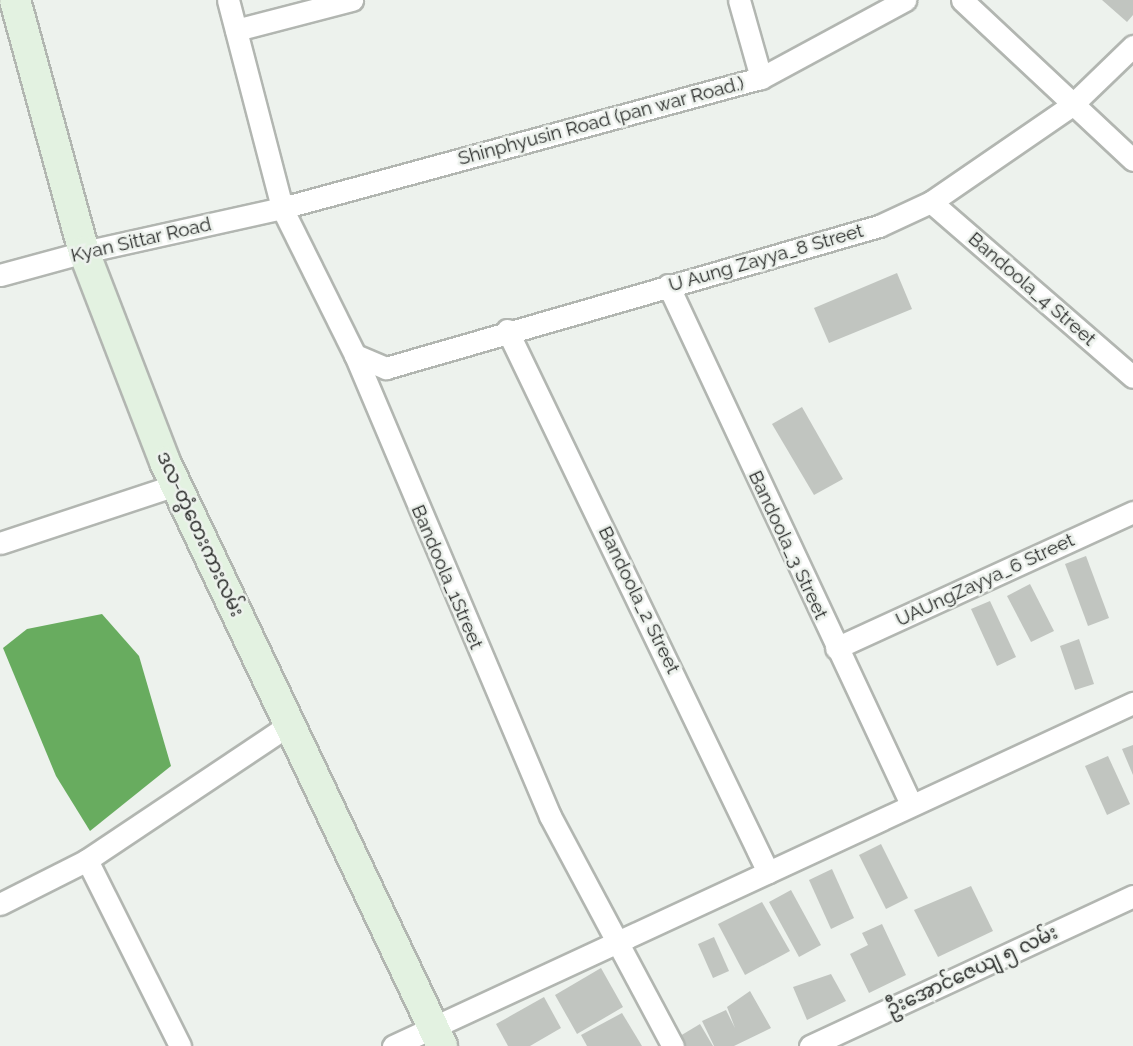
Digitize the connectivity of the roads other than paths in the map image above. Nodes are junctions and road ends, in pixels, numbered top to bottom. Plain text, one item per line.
1 (15, 0) edge
2 (228, 0) edge
3 (352, 0) edge
4 (739, 0) edge
5 (905, 0) edge
6 (962, 0) edge
7 (236, 30) junction
8 (1133, 46) edge
9 (761, 78) junction
10 (1072, 105) junction
11 (1133, 160) edge
12 (931, 202) junction
13 (282, 208) junction
14 (84, 251) junction
15 (0, 275) edge
16 (668, 285) junction
17 (507, 330) junction
18 (355, 355) junction
19 (1133, 377) edge
20 (176, 485) junction
21 (1133, 512) edge
22 (0, 543) edge
23 (836, 648) junction
24 (1133, 703) edge
25 (289, 724) junction
26 (911, 804) junction
27 (87, 860) junction
28 (768, 872) junction
29 (1133, 896) edge
30 (0, 904) edge
31 (619, 943) junction
32 (438, 1037) edge
33 (853, 1037) edge
34 (180, 1046) edge
35 (393, 1046) edge
36 (673, 1046) edge
37 (810, 1046) edge

1 - 14 main road, ဒလ-တွံတေးကားလမ်း
2 - 7 street, Bandoola_1Street
3 - 7 street
4 - 9 street
5 - 9 street, Shinphyusin Road (pan war Road.)
6 - 10 street
7 - 13 street, Bandoola_1Street
8 - 10 street, U Aung Zayya_8 Street
9 - 13 street, Shinphyusin Road (pan war Road.)
10 - 11 street
10 - 12 street, U Aung Zayya_8 Street
12 - 16 street, U Aung Zayya_8 Street
12 - 19 street, Bandoola_4 Street
13 - 14 street, Kyan Sittar Road
13 - 18 street, Bandoola_1Street
14 - 15 street, Kyan Sittar Road
14 - 20 main road, ဒလ-တွံတေးကားလမ်း
16 - 17 street, U Aung Zayya_8 Street
16 - 23 street, Bandoola_3 Street
17 - 18 street, U Aung Zayya_8 Street
17 - 28 street, Bandoola_2 Street
18 - 31 street, Bandoola_1Street
20 - 22 street
20 - 25 main road, ဒလ-တွံတေးကားလမ်း
21 - 23 street, UAUngZayya_6 Street
23 - 26 street, Bandoola_3 Street
24 - 26 street
25 - 27 street
25 - 32 main road, ဒလ-တွံတေးကားလမ်း
26 - 28 street
27 - 30 street
27 - 34 street
28 - 31 street
29 - 33 street, ဦးအောင်ဇေယျ ၅ လမ်း
31 - 32 street
31 - 36 street, Bandoola_1Street
32 - 35 street
33 - 37 street, ဦးအောင်ဇေယျ ၅ လမ်း

